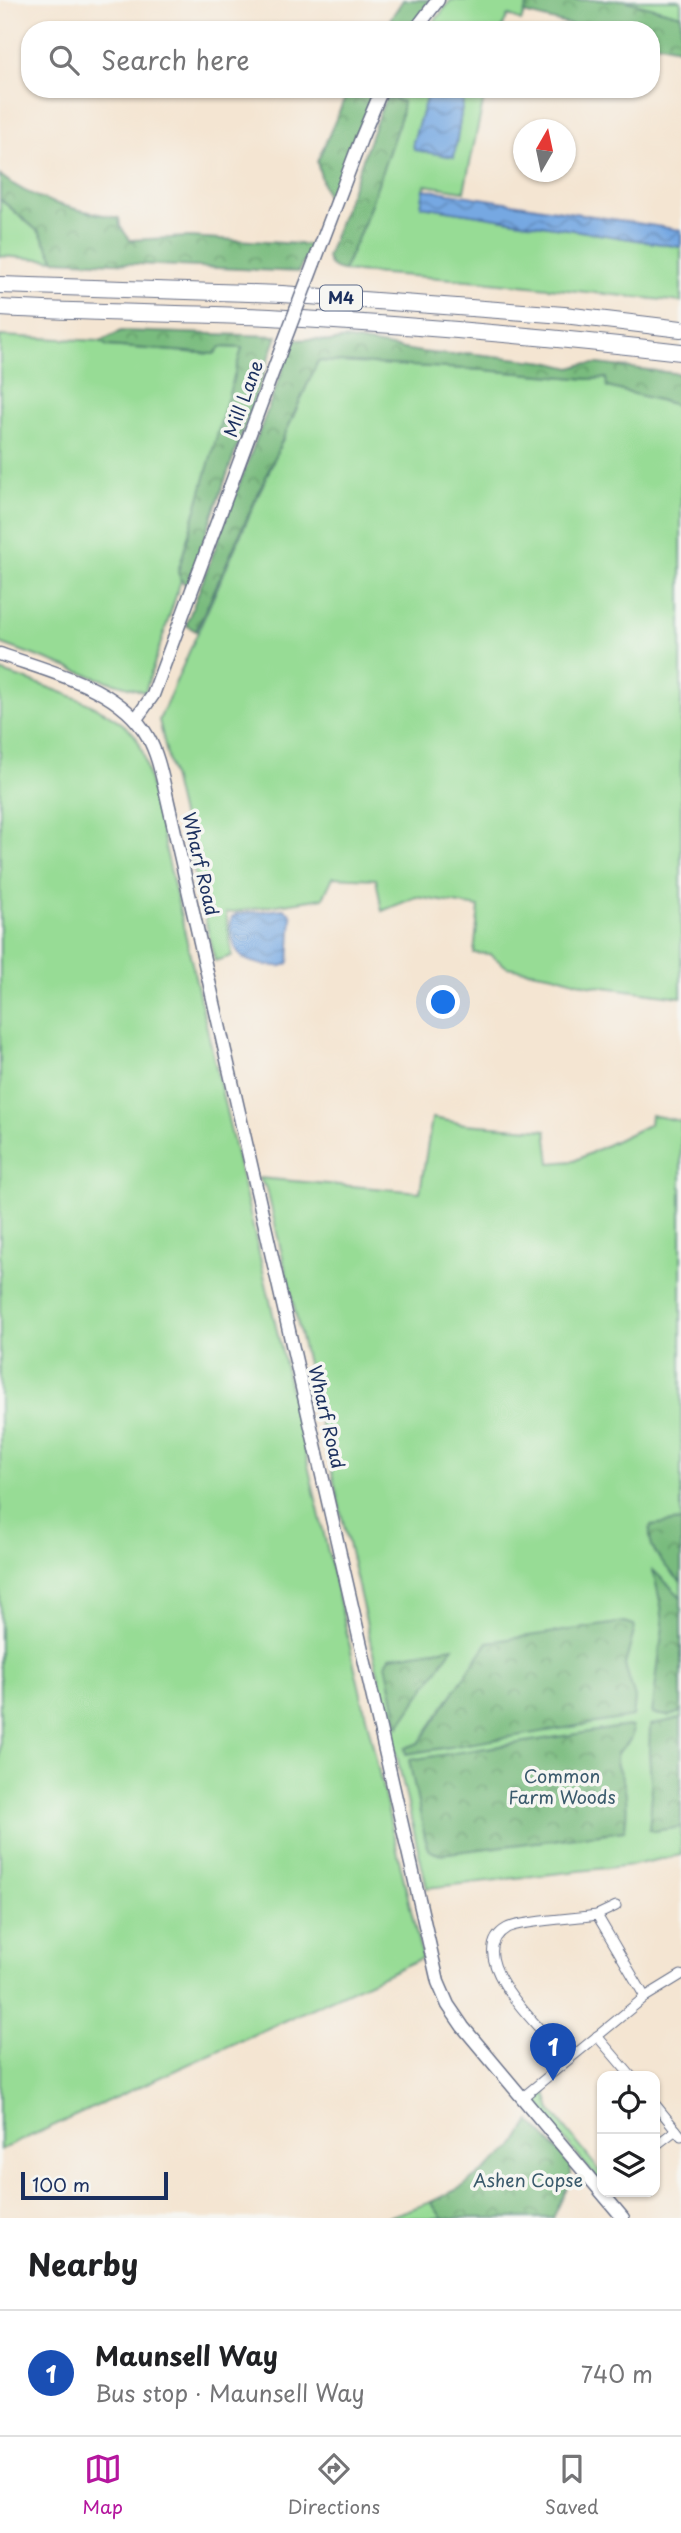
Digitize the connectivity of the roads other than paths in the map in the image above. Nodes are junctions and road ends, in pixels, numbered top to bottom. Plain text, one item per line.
1 (438, 0) edge
2 (422, 21) edge
3 (378, 98) edge
4 (0, 285) edge
5 (0, 308) edge
6 (681, 329) edge
7 (681, 352) edge
8 (0, 654) edge
9 (136, 719) junction
10 (616, 1906) dead end
11 (597, 1915) junction
12 (681, 1975) edge
13 (645, 1997) junction
14 (597, 2036) junction
15 (568, 2059) junction
16 (627, 2071) edge
17 (523, 2097) junction
18 (660, 2110) edge
19 (678, 2133) edge
20 (660, 2143) edge
21 (623, 2218) edge

1 - 2 main road
3 - 9 main road, Mill Lane, bridge
4 - 6 highway, M4
5 - 7 highway, M4
8 - 9 main road, Wharf Road
9 - 17 main road, Wharf Road
10 - 11 street
11 - 13 street
11 - 15 street
12 - 13 street
13 - 14 street
14 - 15 street
14 - 16 street
15 - 17 street
17 - 21 main road, Wharf Road
18 - 19 street
19 - 20 street

